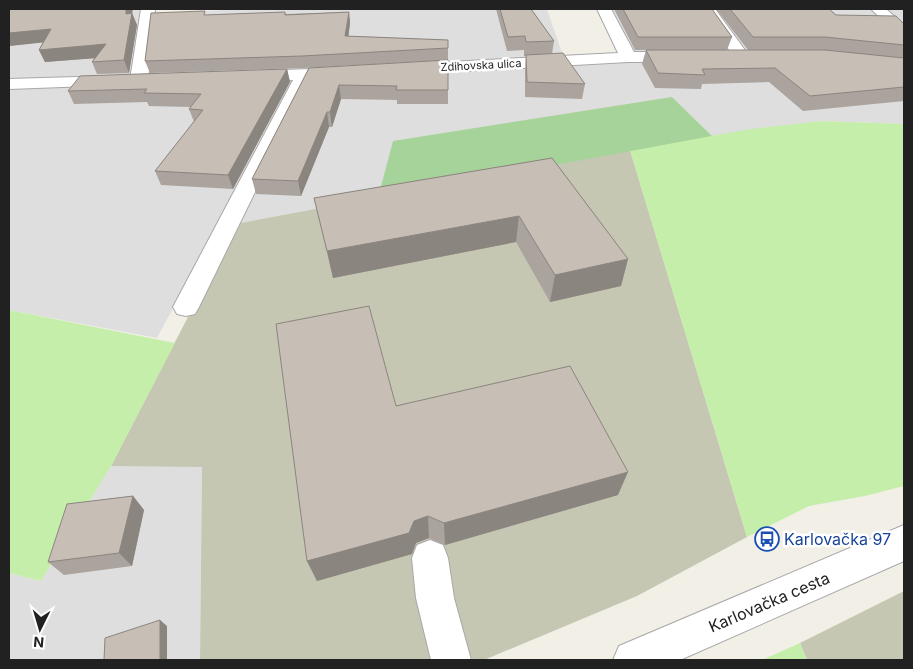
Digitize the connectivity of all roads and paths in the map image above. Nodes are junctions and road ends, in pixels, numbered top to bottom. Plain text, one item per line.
1 (148, 9) edge
2 (604, 9) edge
3 (708, 9) edge
4 (878, 9) edge
5 (904, 33) edge
6 (628, 57) junction
7 (695, 57) edge
8 (723, 57) edge
9 (742, 57) junction
10 (762, 57) edge
11 (391, 70) edge
12 (353, 72) edge
13 (304, 75) junction
14 (236, 77) edge
15 (159, 79) edge
16 (140, 80) junction
17 (9, 84) edge
18 (186, 308) dead end
19 (904, 543) edge
20 (430, 558) dead end
21 (451, 660) edge
22 (633, 660) edge

1 - 16 street
2 - 6 street
3 - 9 street
4 - 5 street
6 - 7 street, Zdihovska ulica
6 - 11 street, Zdihovska ulica
8 - 9 street
9 - 10 street
12 - 13 street
13 - 14 street
13 - 18 street
15 - 16 street
16 - 17 street
19 - 22 street, Karlovačka cesta
20 - 21 street

